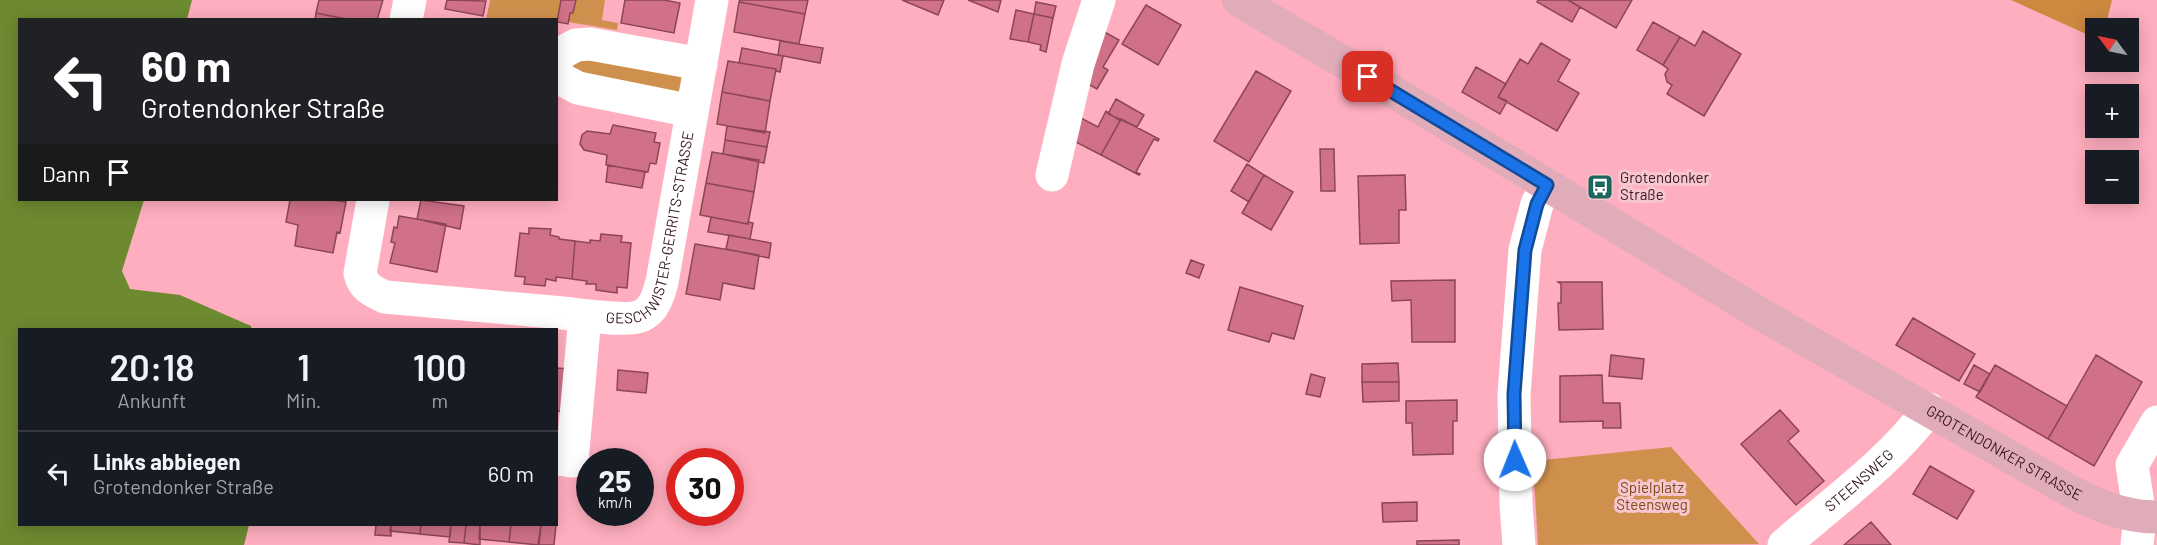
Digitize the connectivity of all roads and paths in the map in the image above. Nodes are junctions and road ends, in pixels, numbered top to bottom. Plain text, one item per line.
1 (410, 0) edge
2 (712, 0) edge
3 (1099, 0) edge
4 (1238, 0) edge
5 (406, 18) edge
6 (558, 55) edge
7 (701, 64) junction
8 (558, 74) edge
9 (692, 111) junction
10 (1052, 175) dead end
11 (1547, 185) junction
12 (373, 201) edge
13 (585, 315) junction
14 (1929, 409) junction
15 (2157, 422) edge
16 (558, 459) edge
17 (2145, 526) edge
18 (1519, 545) edge
19 (1784, 545) edge

1 - 5 street
2 - 7 street, GESCHWISTER-GERRITS-STRASSE
3 - 10 street
4 - 11 main road, GROTENDONKER STRASSE
6 - 7 street
7 - 9 street, GESCHWISTER-GERRITS-STRASSE
8 - 9 street, GESCHWISTER-GERRITS-STRASSE
9 - 13 street, GESCHWISTER-GERRITS-STRASSE
11 - 14 main road, GROTENDONKER STRASSE
11 - 18 street
12 - 13 street, GESCHWISTER-GERRITS-STRASSE
13 - 16 street, GESCHWISTER-GERRITS-STRASSE
14 - 17 main road, GROTENDONKER STRASSE
14 - 19 street, STEENSWEG
15 - 17 street

